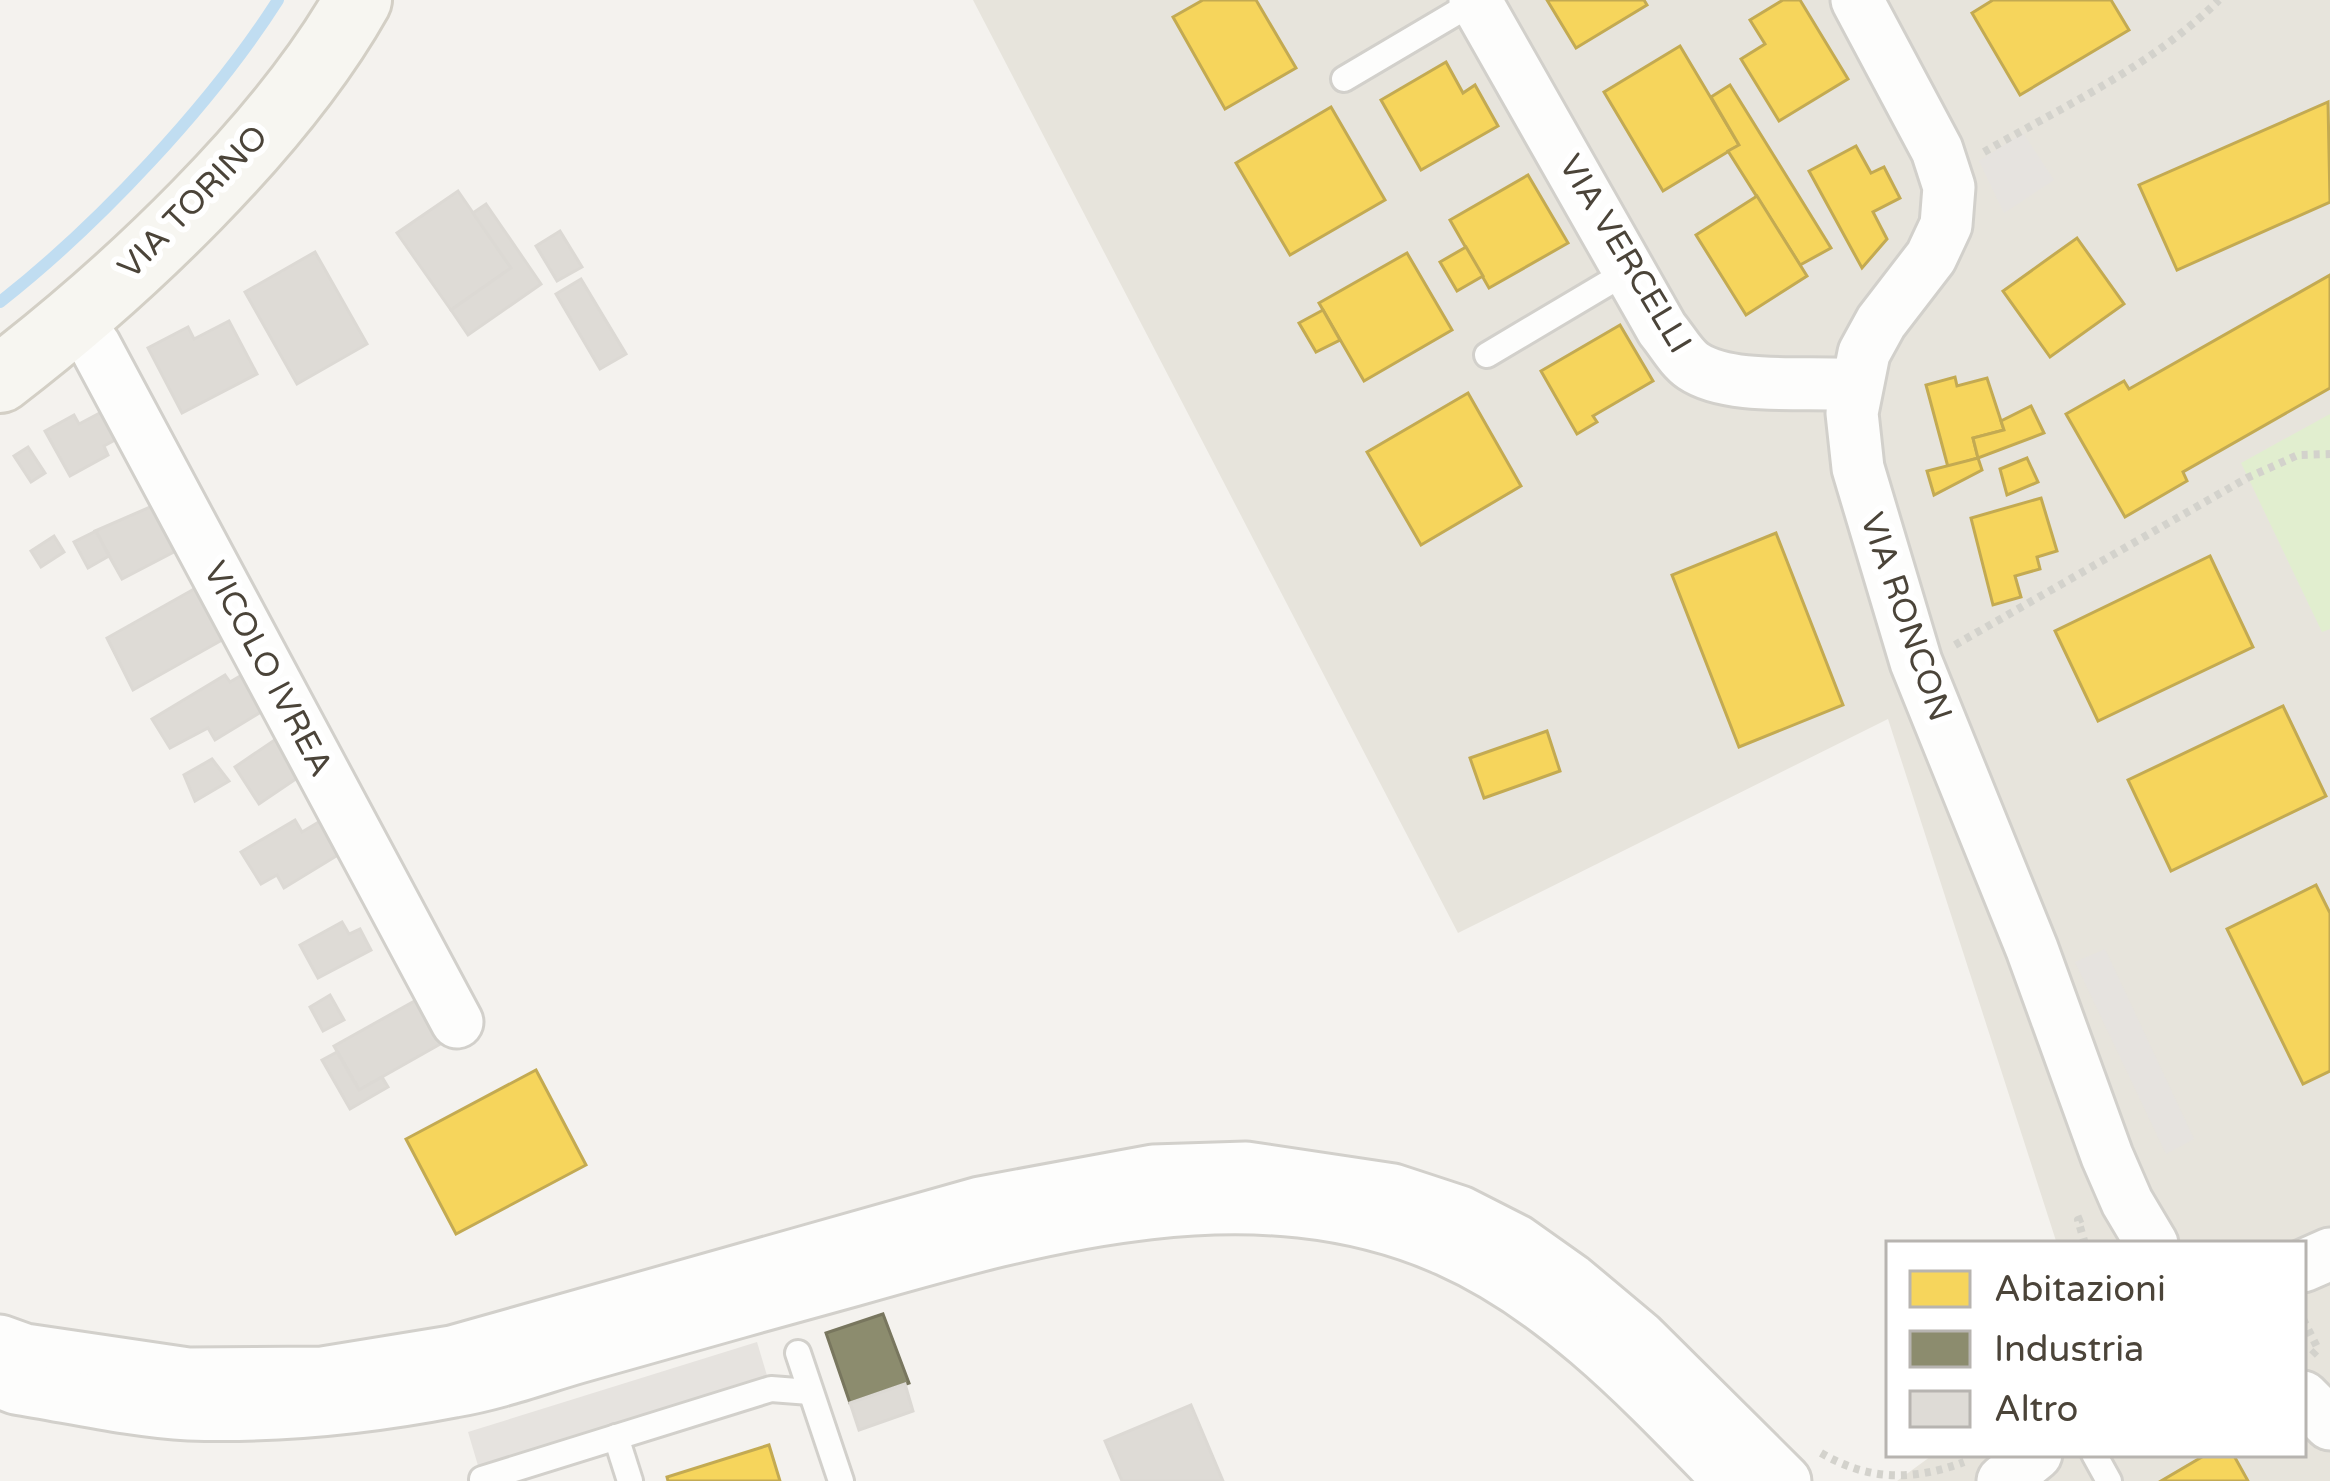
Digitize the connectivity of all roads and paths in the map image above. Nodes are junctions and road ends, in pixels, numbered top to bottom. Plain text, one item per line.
1 (358, 0) edge
2 (2218, 0) edge
3 (1476, 1) edge
4 (1862, 2) edge
5 (1344, 80) dead end
6 (1968, 161) dead end
7 (1630, 269) junction
8 (76, 318) junction
9 (1487, 356) dead end
10 (0, 379) edge
11 (1855, 385) junction
12 (2330, 454) edge
13 (1942, 652) dead end
14 (457, 1022) dead end
15 (2078, 1220) dead end
16 (2084, 1241) edge
17 (2150, 1241) edge
18 (0, 1341) edge
19 (2306, 1342) edge
20 (798, 1353) dead end
21 (2310, 1372) edge
22 (0, 1382) edge
23 (810, 1392) junction
24 (2330, 1424) edge
25 (616, 1438) junction
26 (2032, 1457) edge
27 (482, 1479) edge
28 (630, 1481) edge
29 (841, 1481) edge
30 (1730, 1481) edge
31 (1785, 1481) edge
32 (2002, 1481) edge

1 - 8 street, VIA TORINO
2 - 6 path
3 - 5 lane
3 - 7 street, VIA VERCELLI
4 - 11 street, VIA RONCON
7 - 9 lane
7 - 11 street, VIA VERCELLI
8 - 10 street, VIA TORINO
8 - 14 street, VICOLO IVREA
11 - 17 street, VIA RONCON
12 - 13 path
15 - 16 path
18 - 31 street
19 - 21 path
20 - 23 lane
21 - 24 street
22 - 30 street
23 - 25 lane
23 - 29 lane
25 - 27 lane
25 - 28 lane
26 - 32 street

